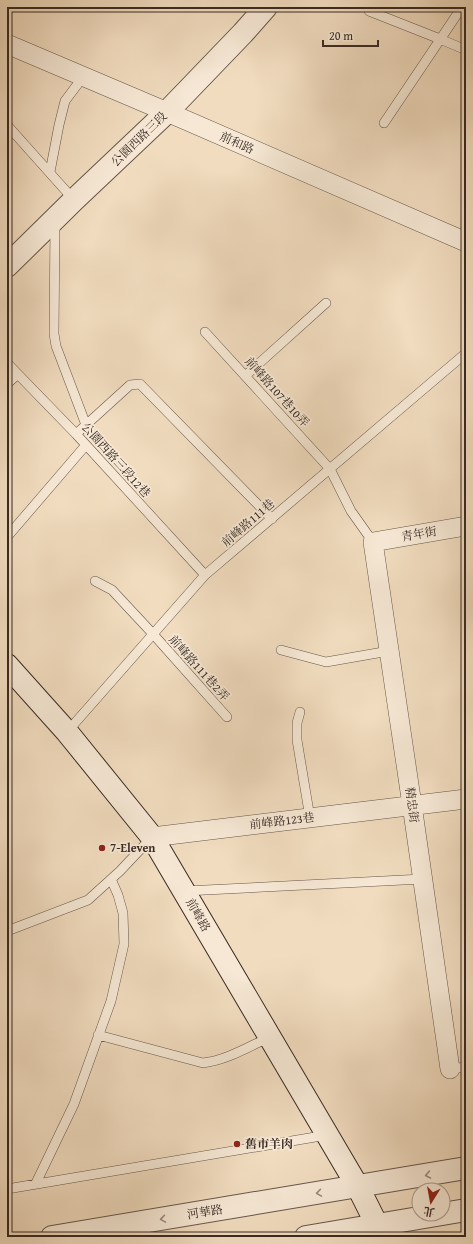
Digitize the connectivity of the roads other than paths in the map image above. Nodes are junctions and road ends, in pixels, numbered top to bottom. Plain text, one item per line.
1 (266, 7) edge
2 (462, 7) edge
3 (369, 11) dead end
4 (440, 39) junction
5 (7, 44) edge
6 (466, 50) edge
7 (83, 77) junction
8 (167, 112) junction
9 (384, 123) dead end
10 (7, 125) edge
11 (50, 172) junction
12 (74, 200) junction
13 (55, 219) junction
14 (466, 242) edge
15 (7, 266) edge
16 (326, 303) dead end
17 (205, 332) dead end
18 (466, 353) edge
19 (7, 363) edge
20 (18, 374) junction
21 (245, 376) junction
22 (7, 384) edge
23 (86, 425) junction
24 (76, 434) junction
25 (86, 445) junction
26 (330, 469) junction
27 (272, 519) junction
28 (466, 526) edge
29 (7, 537) edge
30 (373, 542) junction
31 (205, 575) junction
32 (95, 581) dead end
33 (153, 634) junction
34 (281, 650) dead end
35 (389, 651) junction
36 (7, 665) edge
37 (300, 712) dead end
38 (228, 717) dead end
39 (67, 732) junction
40 (466, 799) edge
41 (412, 805) junction
42 (310, 818) junction
43 (152, 837) junction
44 (423, 878) junction
45 (111, 879) junction
46 (184, 891) junction
47 (7, 931) edge
48 (98, 1035) junction
49 (270, 1037) junction
50 (458, 1068) edge
51 (327, 1135) junction
52 (466, 1168) edge
53 (36, 1184) junction
54 (358, 1187) junction
55 (7, 1189) edge
56 (466, 1210) edge
57 (380, 1231) edge
58 (52, 1237) edge
59 (306, 1237) edge

1 - 8 street, 公園西路三段
2 - 4 lane
3 - 4 lane
4 - 6 lane
4 - 9 lane
5 - 7 street, 前和路
7 - 8 street, 前和路
7 - 11 lane
8 - 12 street, 公園西路三段
8 - 14 street, 前和路
10 - 11 lane
11 - 12 lane
12 - 13 street, 公園西路三段
13 - 15 street, 公園西路三段
13 - 23 lane, 公園西路三段12巷
16 - 21 lane
17 - 21 lane, 前峰路107巷10弄
18 - 26 lane, 前峰路111巷
19 - 20 lane, 公園西路三段12巷
20 - 22 lane
20 - 24 lane, 公園西路三段12巷
21 - 26 lane, 前峰路107巷10弄
23 - 24 lane
23 - 27 lane
24 - 25 lane, 公園西路三段12巷
25 - 29 lane
25 - 31 lane, 公園西路三段12巷
26 - 27 lane, 前峰路111巷
26 - 30 lane, 前峰路107巷10弄
27 - 31 lane, 前峰路111巷
28 - 30 street, 青年街
30 - 35 street, 精忠街
31 - 33 lane, 前峰路111巷
32 - 33 lane, 前峰路111巷2弄
33 - 38 lane, 前峰路111巷2弄
33 - 39 lane, 前峰路111巷
34 - 35 lane
35 - 41 street, 精忠街
36 - 39 street, 前峰路
37 - 42 lane
39 - 43 street, 前峰路
40 - 41 street, 前峰路123巷
41 - 42 street, 前峰路123巷
41 - 44 street, 精忠街
42 - 43 street, 前峰路123巷
43 - 45 lane
43 - 46 street, 前峰路
44 - 46 lane
44 - 50 street, 精忠街
45 - 47 lane
45 - 48 lane
46 - 49 street, 前峰路
48 - 49 lane
48 - 53 lane
49 - 51 street, 前峰路
51 - 53 lane
51 - 54 street, 前峰路
52 -> 54 street, 河華路
53 - 55 lane
54 - 57 street, 前峰路
54 -> 58 street, 河華路
56 - 57 street
57 - 59 street

